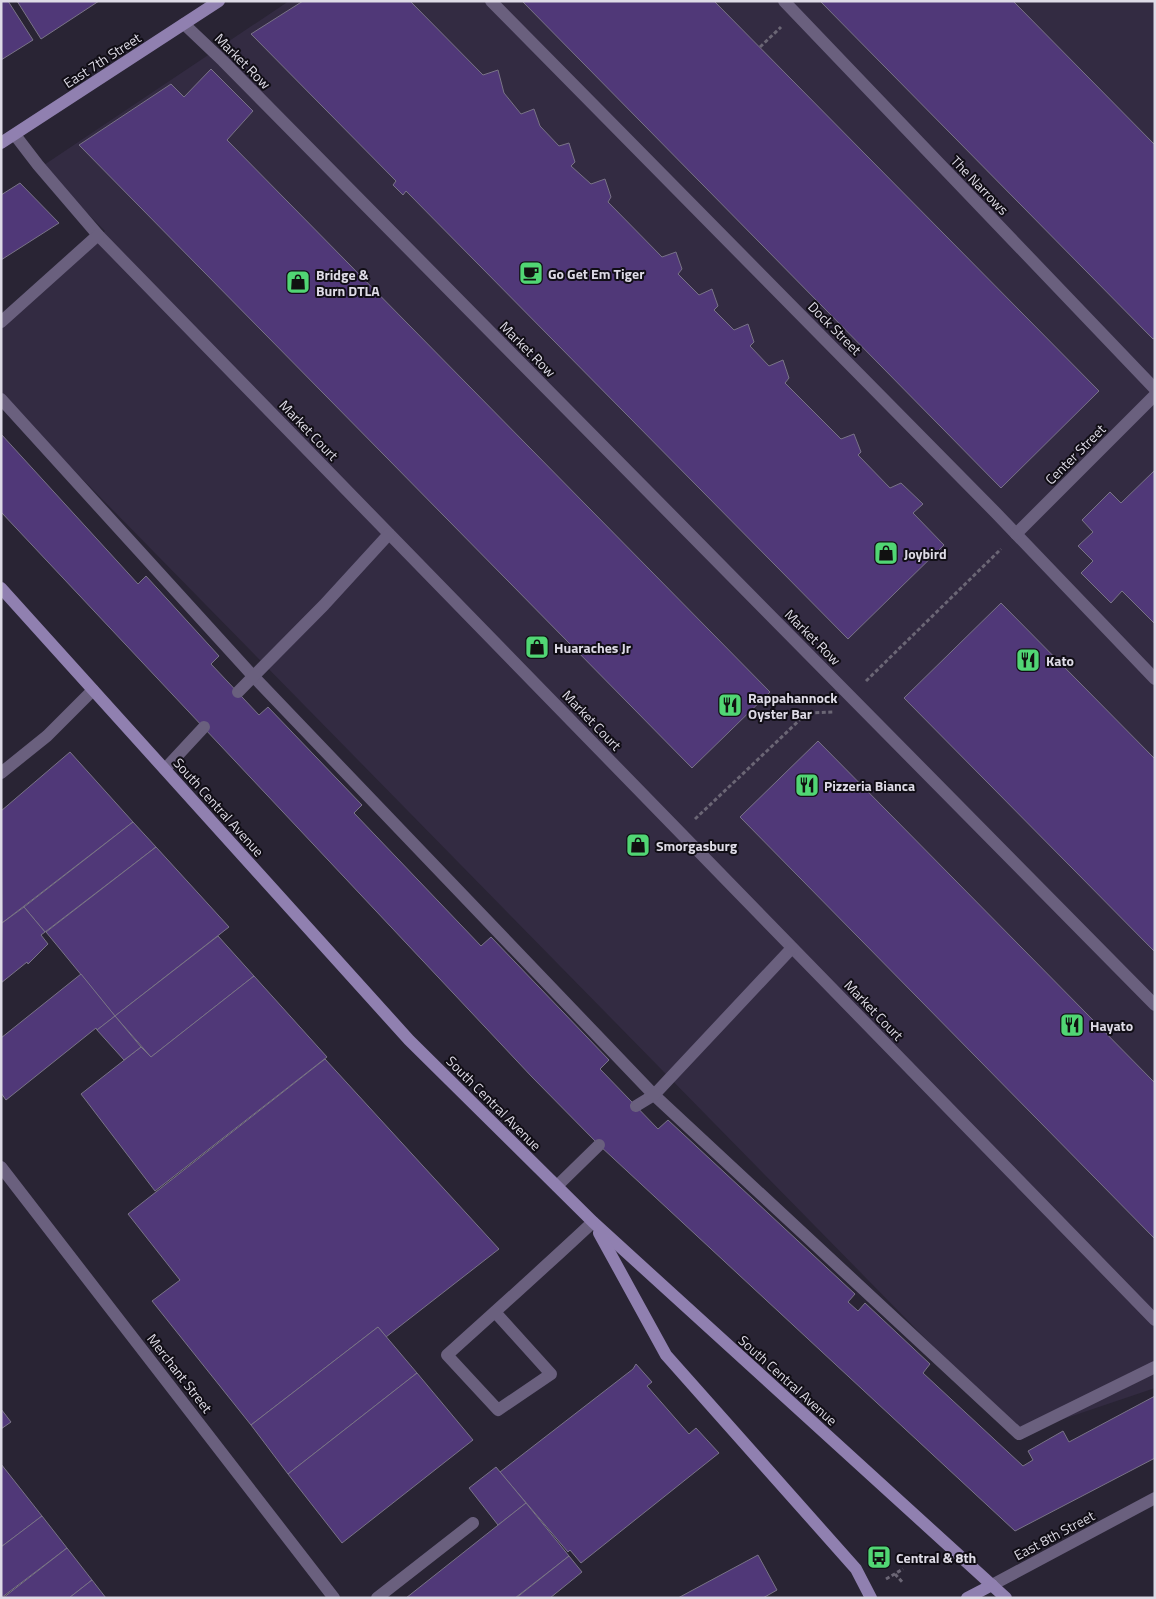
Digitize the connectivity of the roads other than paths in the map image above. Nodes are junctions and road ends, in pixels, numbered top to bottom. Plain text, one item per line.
1 (219, 1) edge
2 (491, 1) edge
3 (784, 1) edge
4 (184, 24) junction
5 (15, 135) junction
6 (1, 143) edge
7 (98, 235) junction
8 (1, 322) edge
9 (1155, 389) edge
10 (1155, 395) edge
11 (1, 399) edge
12 (389, 534) junction
13 (1016, 534) junction
14 (1, 588) edge
15 (253, 676) junction
16 (1155, 679) edge
17 (93, 690) junction
18 (238, 692) dead end
19 (204, 727) dead end
20 (165, 768) junction
21 (1, 773) edge
22 (792, 948) junction
23 (1155, 1005) edge
24 (654, 1095) junction
25 (636, 1106) dead end
26 (599, 1145) dead end
27 (1, 1167) edge
28 (557, 1186) junction
29 (593, 1222) junction
30 (495, 1312) junction
31 (1155, 1320) edge
32 (1155, 1367) edge
33 (1155, 1498) edge
34 (473, 1523) dead end
35 (992, 1585) junction
36 (334, 1598) edge
37 (377, 1598) edge
38 (871, 1598) edge
39 (967, 1598) edge
40 (1006, 1598) edge

1 - 4 main road, East 7th Street
2 - 13 street, Dock Street
3 - 9 street, The Narrows
4 - 5 main road, East 7th Street
4 - 23 street, Market Row
5 - 6 main road, East 7th Street
5 - 7 street, Market Court
7 - 8 street
7 - 12 street, Market Court
10 - 13 street, Center Street
11 - 15 street
12 - 15 street
12 - 22 street, Market Court
13 - 16 street, Dock Street
14 - 17 main road, South Central Avenue
15 - 18 street
15 - 24 street
17 - 20 main road, South Central Avenue
17 - 21 street
19 - 20 street
20 - 28 main road, South Central Avenue
22 - 24 street
22 - 31 street, Market Court
24 - 25 street
24 - 32 street
26 - 28 street
27 - 36 street, Merchant Street
28 - 29 main road, South Central Avenue
29 - 30 street
29 - 35 main road, South Central Avenue
29 - 38 main road
30 - 30 street
33 - 35 street, East 8th Street
34 - 37 street
35 - 39 main road, East 8th Street
35 - 40 main road, South Central Avenue

